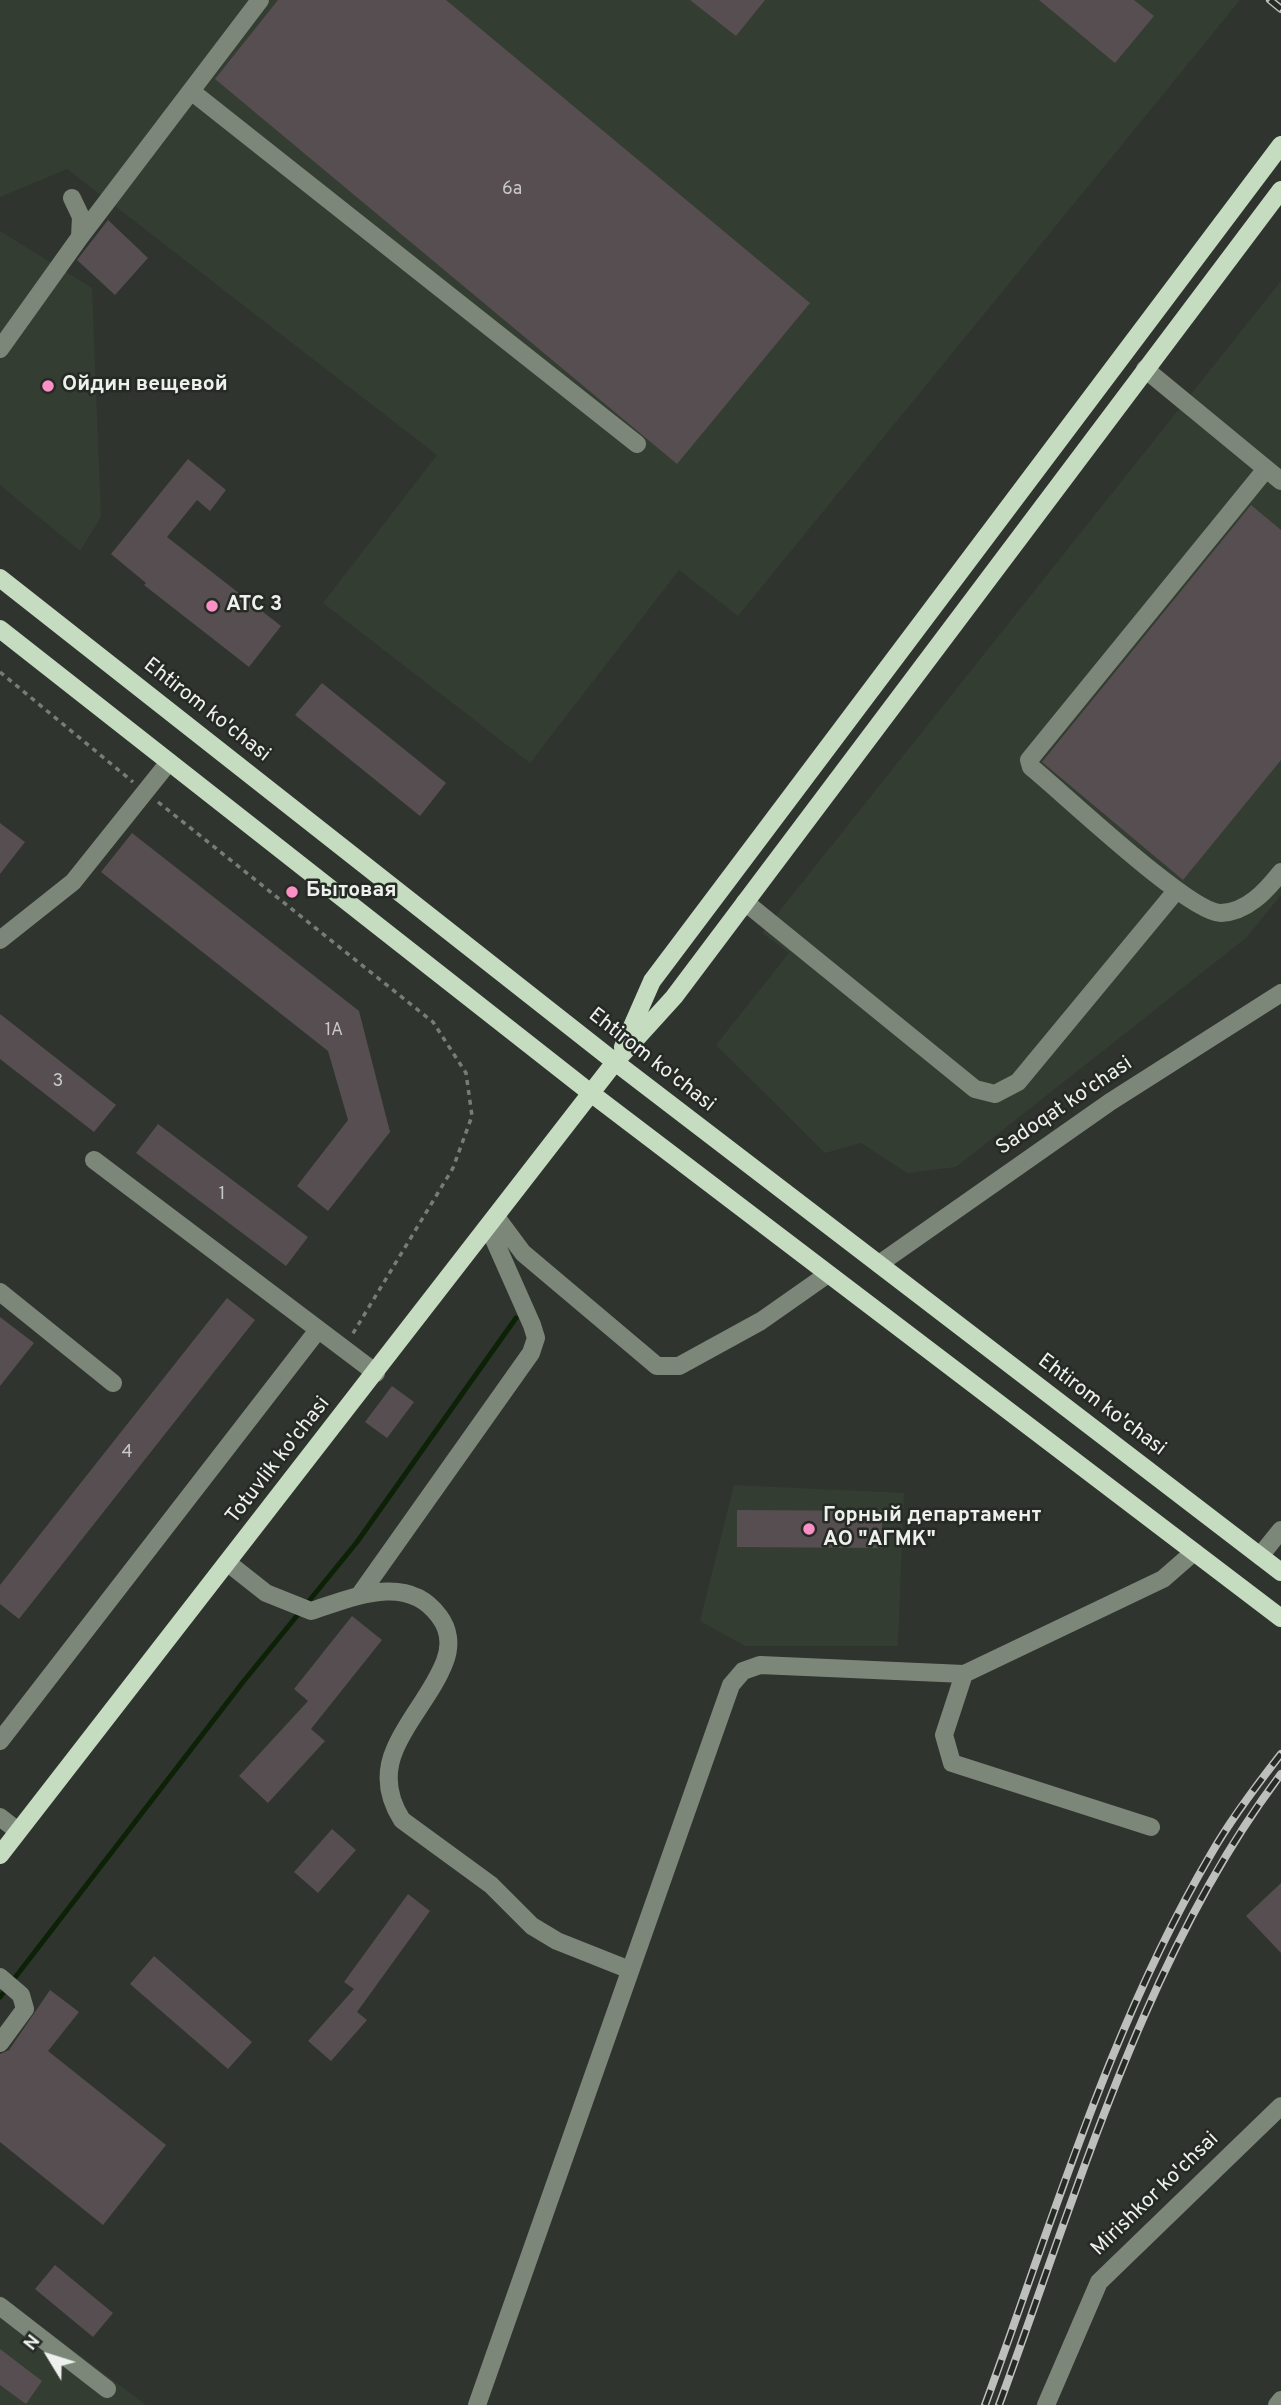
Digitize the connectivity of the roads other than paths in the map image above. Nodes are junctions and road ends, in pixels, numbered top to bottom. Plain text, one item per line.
1 (260, 0) edge
2 (191, 91) junction
3 (1281, 145) edge
4 (1281, 190) edge
5 (72, 198) dead end
6 (80, 237) junction
7 (0, 349) edge
8 (1145, 369) junction
9 (637, 444) dead end
10 (1266, 469) junction
11 (1281, 481) edge
12 (0, 578) edge
13 (0, 629) edge
14 (169, 762) junction
15 (1281, 872) edge
16 (1176, 891) junction
17 (745, 902) junction
18 (0, 940) edge
19 (1281, 993) edge
20 (615, 1062) junction
21 (592, 1094) junction
22 (94, 1160) dead end
23 (493, 1223) junction
24 (879, 1264) junction
25 (828, 1274) junction
26 (0, 1292) edge
27 (318, 1330) junction
28 (376, 1373) junction
29 (113, 1383) dead end
30 (1281, 1530) edge
31 (1194, 1552) junction
32 (1260, 1556) junction
33 (229, 1563) junction
34 (1281, 1572) edge
35 (361, 1593) junction
36 (1281, 1618) edge
37 (964, 1674) junction
38 (0, 1741) edge
39 (0, 1817) edge
40 (1151, 1827) dead end
41 (18, 1831) junction
42 (0, 1855) edge
43 (630, 1970) junction
44 (5, 1981) edge
45 (0, 2043) edge
46 (1281, 2106) edge
47 (0, 2306) edge
48 (107, 2389) dead end
49 (1281, 2400) edge
50 (477, 2405) edge
51 (1046, 2405) edge
52 (1277, 2405) edge

1 - 2 street
2 - 6 street
2 - 9 street
3 - 20 main road
4 - 8 main road
5 - 6 street
6 - 7 street
8 - 10 street
8 - 17 main road
10 - 11 street
10 - 16 street
12 - 20 main road, Ehtirom ko'chasi
13 - 14 main road
14 - 18 street
14 - 21 main road
15 - 16 street
16 - 17 street
17 - 20 main road
19 - 24 street, Sadoqat ko'chasi
20 - 21 main road, Totuvlik ko'chasi
20 - 24 main road, Ehtirom ko'chasi
21 - 23 main road, Totuvlik ko'chasi
21 - 25 main road
22 - 27 street
23 - 25 street
23 - 28 main road, Totuvlik ko'chasi
23 - 35 street
24 - 32 main road, Ehtirom ko'chasi
25 - 31 main road
26 - 29 street
27 - 28 street
27 - 38 street
28 - 33 main road, Totuvlik ko'chasi
30 - 32 street
31 - 36 main road
31 - 37 street
32 - 34 main road, Ehtirom ko'chasi
33 - 35 street
33 - 41 main road, Totuvlik ko'chasi
35 - 43 street
37 - 40 street
37 - 43 street
39 - 41 street
41 - 42 main road, Totuvlik ko'chasi
43 - 50 street
44 - 45 street
46 - 51 street, Mirishkor ko'chsai
47 - 48 street
49 - 52 street

